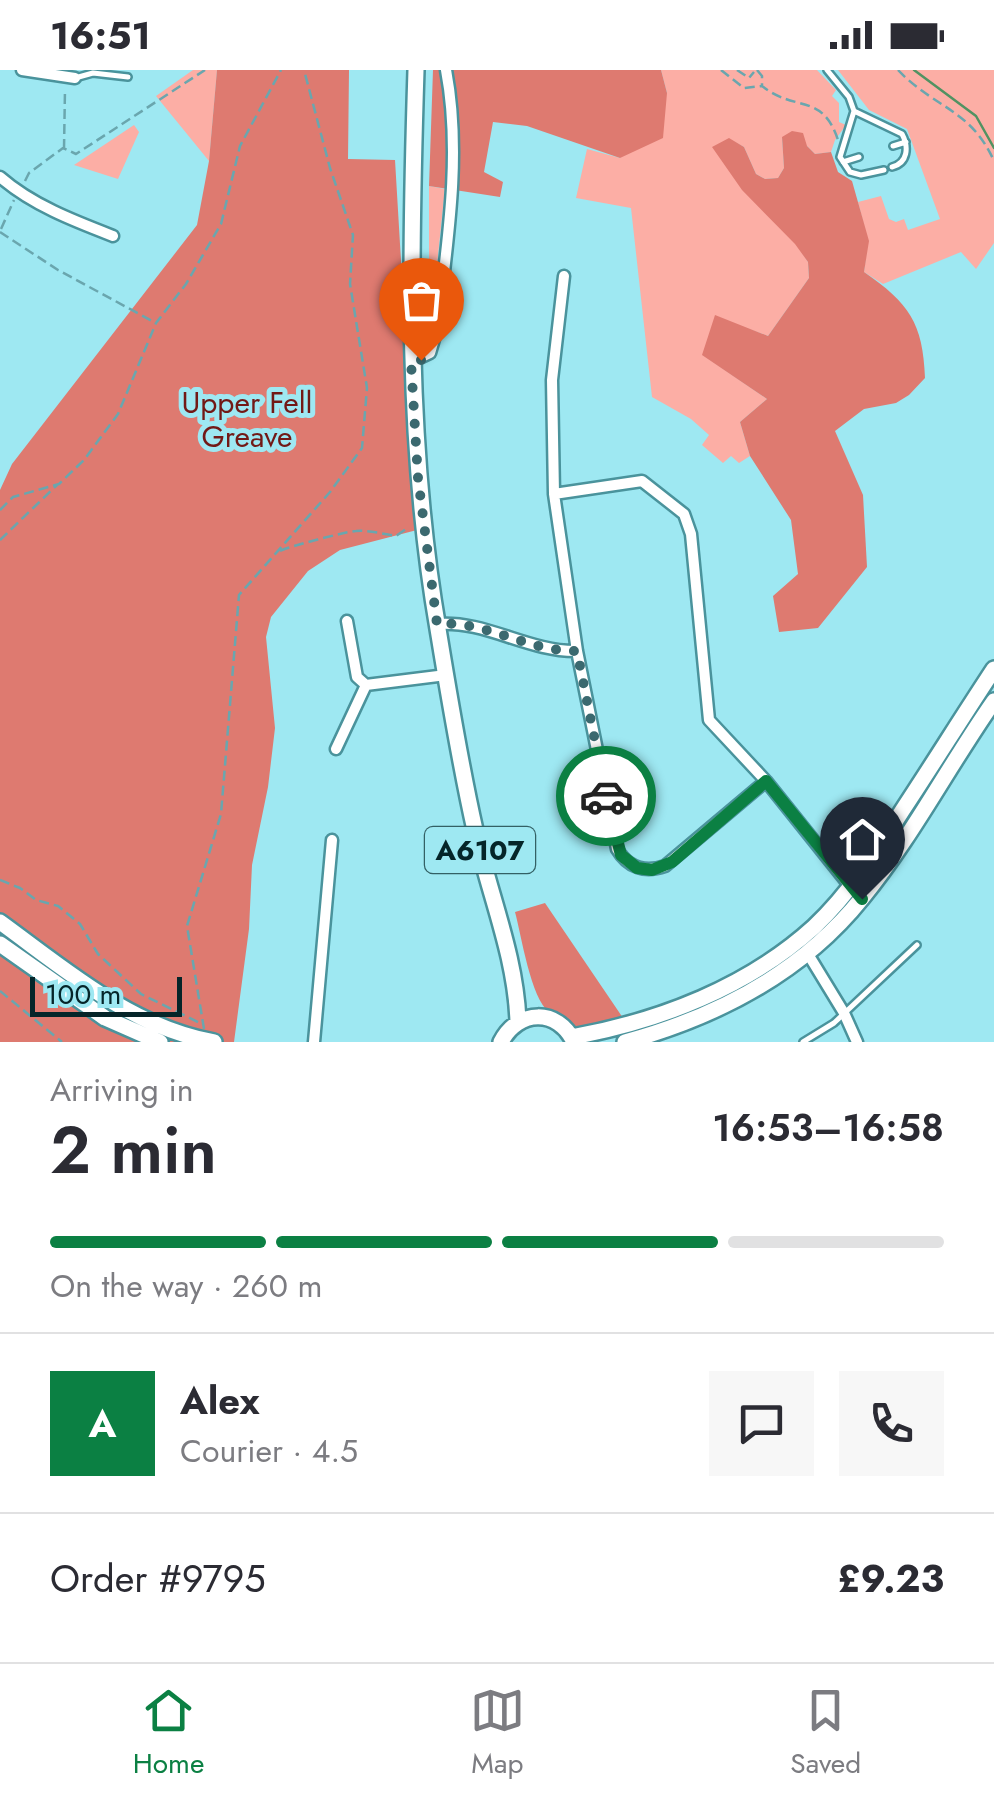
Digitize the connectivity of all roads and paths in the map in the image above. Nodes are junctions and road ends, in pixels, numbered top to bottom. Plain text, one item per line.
1 (22, 70) edge
2 (205, 70) edge
3 (281, 70) edge
4 (304, 70) edge
5 (416, 70) edge
6 (446, 70) edge
7 (722, 70) edge
8 (737, 70) edge
9 (756, 70) edge
10 (827, 70) edge
11 (898, 70) edge
12 (128, 76) dead end
13 (70, 78) junction
14 (749, 78) junction
15 (762, 86) junction
16 (744, 88) junction
17 (854, 111) junction
18 (906, 142) junction
19 (893, 146) dead end
20 (841, 148) junction
21 (64, 149) junction
22 (859, 157) dead end
23 (994, 161) edge
24 (843, 162) junction
25 (892, 167) dead end
26 (884, 170) dead end
27 (0, 176) edge
28 (18, 193) junction
29 (0, 231) edge
30 (113, 236) dead end
31 (564, 276) dead end
32 (156, 323) junction
33 (411, 362) junction
34 (58, 484) junction
35 (554, 494) junction
36 (0, 510) edge
37 (422, 517) junction
38 (0, 540) edge
39 (278, 552) junction
40 (347, 621) dead end
41 (437, 624) junction
42 (577, 651) junction
43 (994, 669) edge
44 (446, 675) junction
45 (366, 685) junction
46 (994, 701) edge
47 (336, 750) dead end
48 (766, 781) junction
49 (332, 840) dead end
50 (0, 880) edge
51 (856, 893) junction
52 (0, 922) edge
53 (0, 944) edge
54 (918, 945) dead end
55 (808, 954) junction
56 (517, 984) junction
57 (0, 991) edge
58 (844, 1014) junction
59 (535, 1016) junction
60 (505, 1034) edge
61 (207, 1036) edge
62 (573, 1040) edge
63 (62, 1042) edge
64 (160, 1042) edge
65 (314, 1042) edge
66 (624, 1042) edge
67 (803, 1042) edge
68 (857, 1042) edge

1 - 13 street
2 - 21 path
3 - 32 path
4 - 39 path
5 - 33 main road, A6107
6 - 33 street
7 - 16 path
8 - 14 path
9 - 14 path
9 - 15 path
10 - 17 lane
11 - 23 path
12 - 13 lane
13 - 21 path
14 - 16 path
15 - 16 path
15 - 20 path
17 - 18 lane
17 - 20 lane
18 - 19 lane
18 - 25 lane
20 - 24 lane
21 - 28 path
22 - 24 lane
24 - 26 lane
27 - 28 street
28 - 29 path
28 - 30 street
29 - 32 path
31 - 35 street
32 - 34 path
33 - 37 main road, A6107
34 - 36 path
34 - 38 path
35 - 42 street
35 - 48 street
37 - 39 path
37 - 41 main road, A6107
39 - 61 path
40 - 45 street
41 - 42 street
41 - 44 main road, A6107
42 - 48 street
43 - 51 main road
44 - 45 street
44 - 56 main road, A6107
45 - 47 street
46 - 51 main road
48 - 51 street
49 - 65 street
50 - 61 path
51 - 55 main road
51 - 62 main road
52 - 61 main road
53 - 64 main road
54 - 58 lane
55 - 58 street
55 - 66 main road
56 - 59 main road, A6107
56 - 60 main road, A6107
57 - 63 path
58 - 67 lane
58 - 68 street
59 - 60 main road
59 - 62 main road

